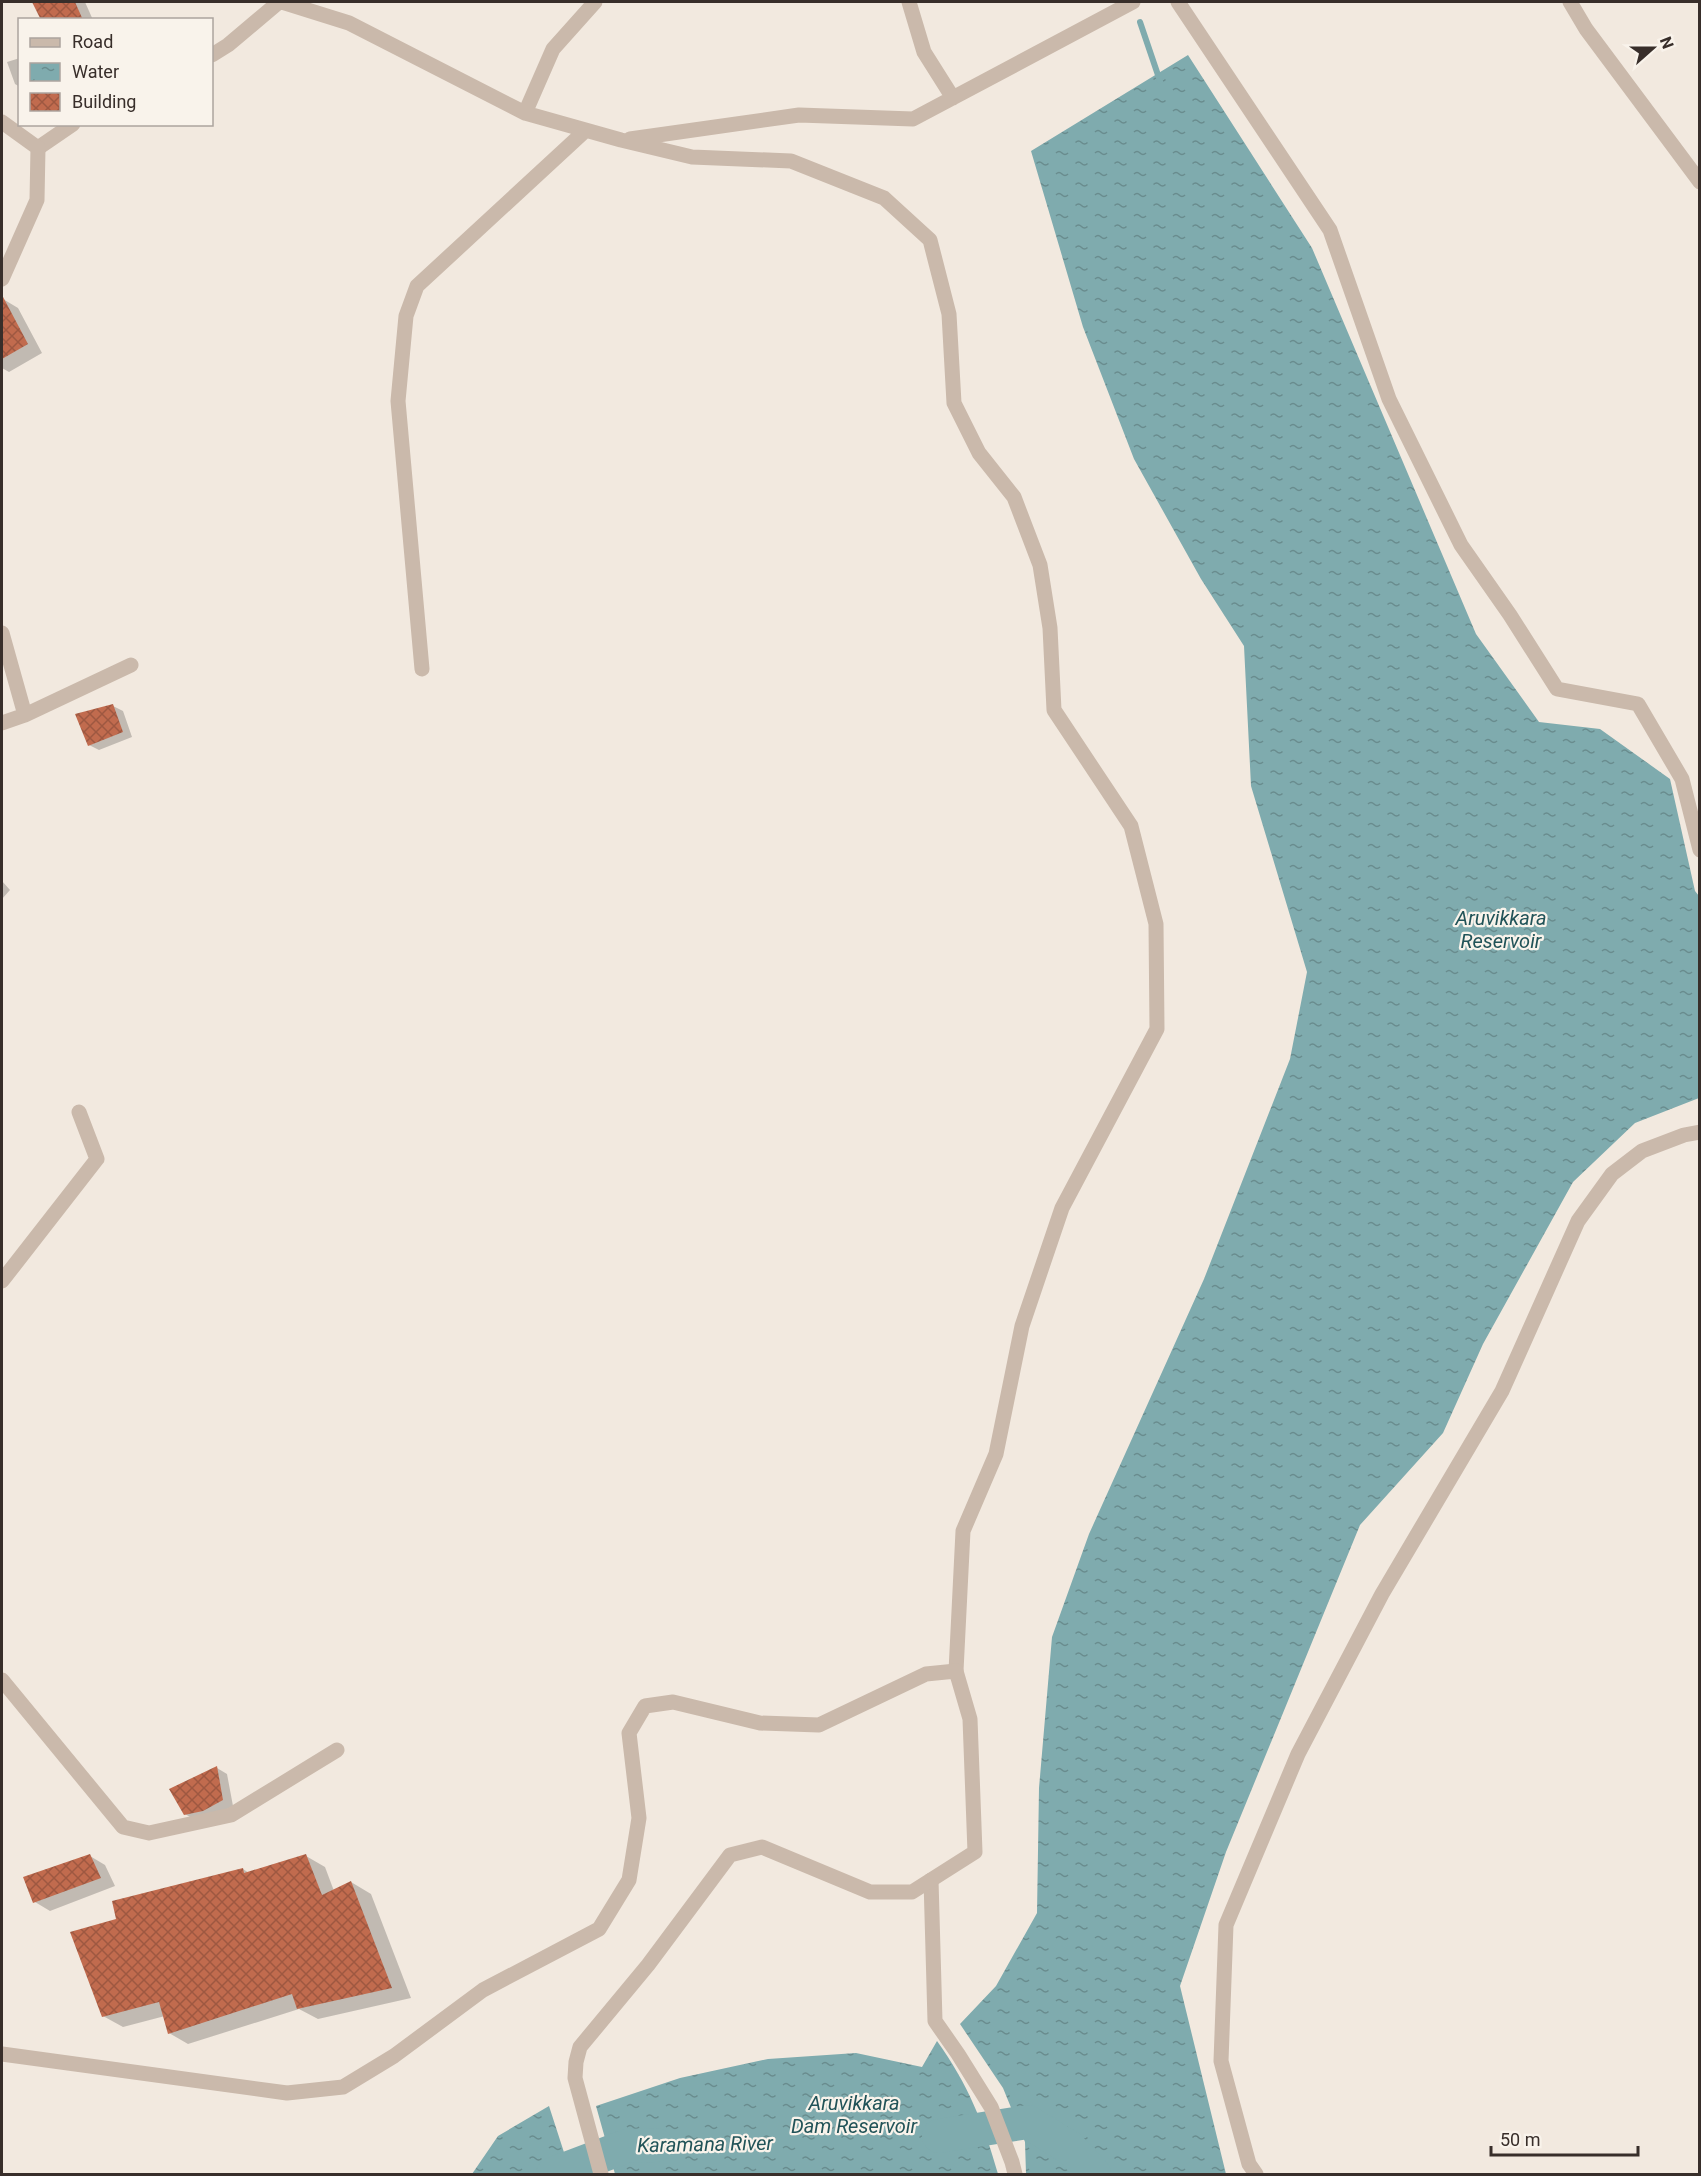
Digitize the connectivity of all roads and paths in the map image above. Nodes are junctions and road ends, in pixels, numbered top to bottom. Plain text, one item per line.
1 (280, 2) edge
2 (595, 2) edge
3 (909, 2) edge
4 (1133, 2) edge
5 (1178, 2) edge
6 (1570, 2) edge
7 (213, 54) edge
8 (953, 98) junction
9 (525, 112) junction
10 (2, 122) edge
11 (70, 126) edge
12 (586, 130) junction
13 (621, 140) junction
14 (38, 148) junction
15 (1700, 182) edge
16 (2, 279) edge
17 (2, 633) edge
18 (131, 665) dead end
19 (422, 669) dead end
20 (25, 715) junction
21 (2, 723) edge
22 (1700, 850) edge
23 (78, 1112) dead end
24 (1700, 1132) edge
25 (2, 1281) edge
26 (956, 1671) junction
27 (2, 1680) edge
28 (337, 1750) dead end
29 (931, 1880) junction
30 (2, 2054) edge
31 (601, 2175) edge
32 (1015, 2175) edge
33 (1256, 2175) edge

1 - 7 street
1 - 9 street
2 - 9 street
3 - 8 street
4 - 8 street
5 - 22 street
6 - 15 street
8 - 13 street
9 - 12 street
10 - 14 street
11 - 14 street
12 - 13 street
12 - 19 street
13 - 26 street
14 - 16 street
17 - 20 street
18 - 20 street
20 - 21 street
23 - 25 street
24 - 33 street
26 - 29 street
26 - 30 street
27 - 28 street
29 - 31 street
29 - 32 street

